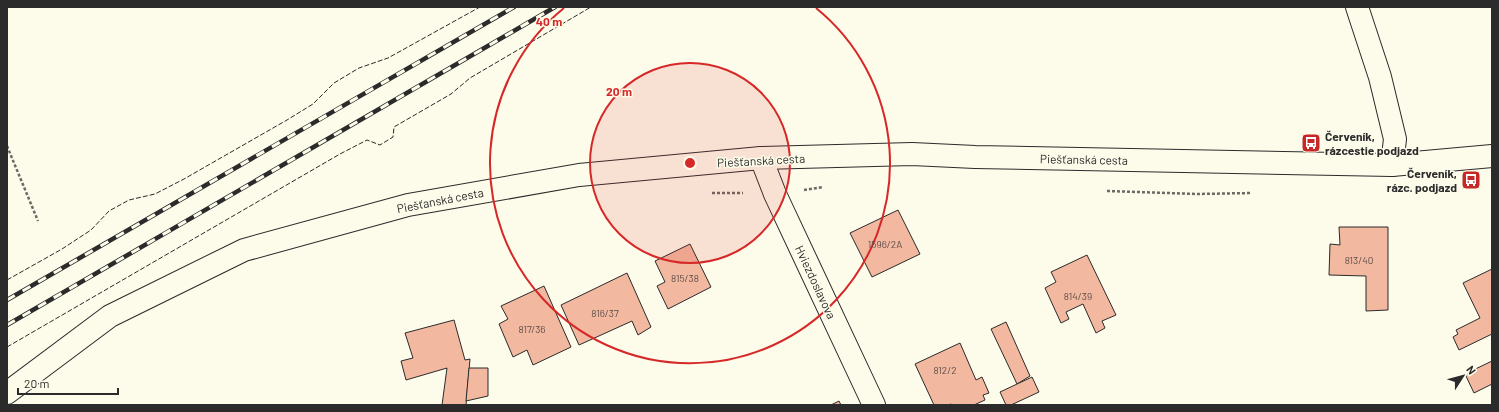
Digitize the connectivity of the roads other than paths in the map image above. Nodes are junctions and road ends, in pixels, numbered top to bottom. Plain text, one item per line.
1 (1357, 7) edge
2 (1492, 156) edge
3 (761, 158) junction
4 (1392, 165) junction
5 (7, 393) edge
6 (874, 405) edge

1 - 4 street
2 - 4 street, Piešťanská cesta
3 - 4 street, Piešťanská cesta
3 - 5 street, Piešťanská cesta
3 - 6 street, Hviezdoslavova

